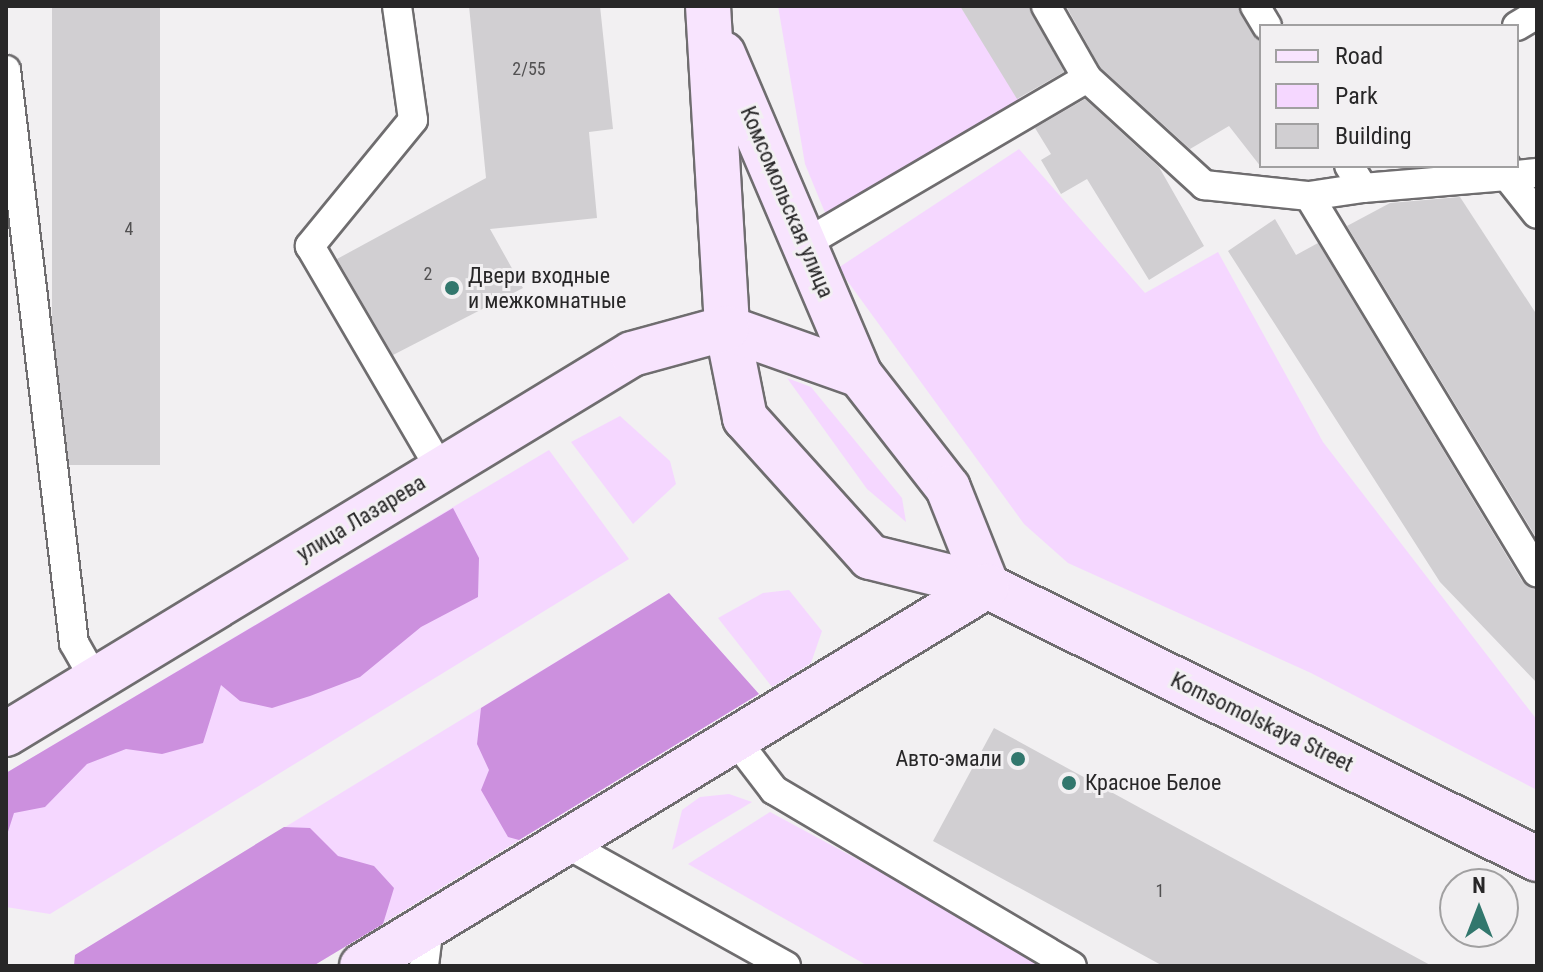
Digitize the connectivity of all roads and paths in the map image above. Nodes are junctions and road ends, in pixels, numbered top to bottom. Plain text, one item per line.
1 (397, 6) edge
2 (1046, 6) edge
3 (1255, 6) edge
4 (1537, 14) edge
5 (710, 18) edge
6 (1266, 24) edge
7 (1519, 25) edge
8 (6, 70) edge
9 (1087, 78) junction
10 (1507, 171) edge
11 (1537, 173) edge
12 (1356, 177) edge
13 (1309, 196) junction
14 (1537, 214) edge
15 (806, 243) junction
16 (727, 328) junction
17 (860, 375) junction
18 (441, 470) junction
19 (1537, 572) edge
20 (987, 586) junction
21 (95, 680) junction
22 (6, 734) edge
23 (735, 739) junction
24 (565, 843) junction
25 (1537, 859) edge
26 (426, 946) edge
27 (362, 966) edge
28 (786, 966) edge
29 (1072, 966) edge

1 - 18 lane
2 - 9 lane
3 - 6 lane
4 - 7 lane
5 - 15 main road, Комсомольская улица
5 - 16 main road, Комсомольская улица
8 - 21 lane
9 - 13 lane
9 - 15 lane
10 - 11 lane
10 - 12 lane
10 - 14 lane
12 - 13 lane
13 - 19 lane
15 - 17 main road, Комсомольская улица
16 - 17 main road
16 - 18 main road, улица Лазарева
16 - 20 main road, Комсомольская улица
17 - 20 main road, Комсомольская улица
18 - 21 main road, улица Лазарева
20 - 23 main road
20 - 25 main road, Komsomolskaya Street
21 - 22 main road, улица Лазарева
23 - 24 main road
23 - 29 lane
24 - 26 main road
24 - 28 lane
26 - 27 main road

